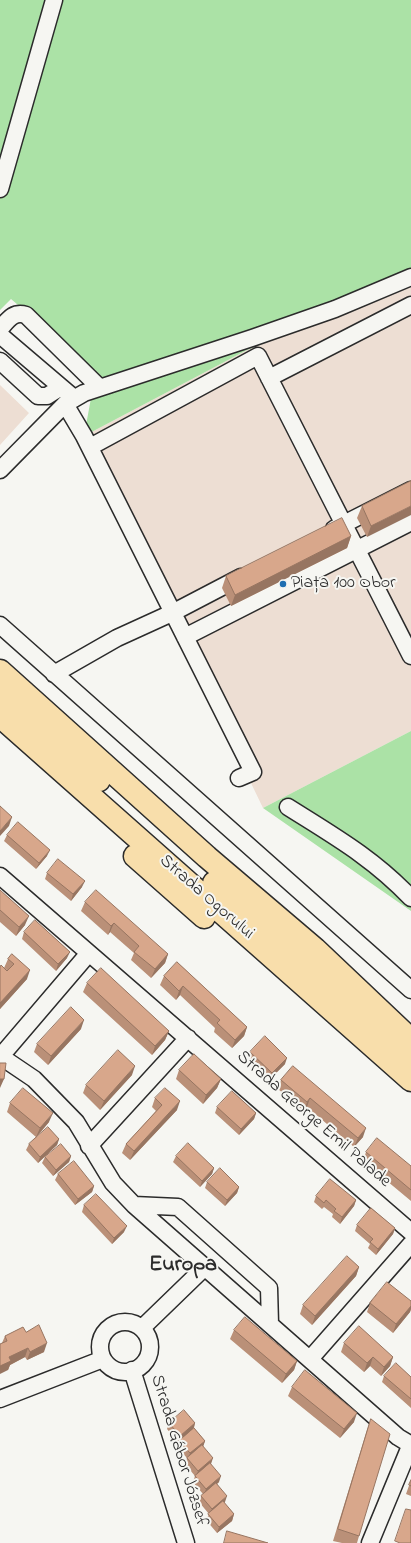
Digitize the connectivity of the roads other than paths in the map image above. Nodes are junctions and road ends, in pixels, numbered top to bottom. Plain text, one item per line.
1 (54, 0) edge
2 (0, 189) edge
3 (411, 277) edge
4 (411, 306) edge
5 (0, 329) edge
6 (0, 335) edge
7 (0, 361) edge
8 (269, 378) junction
9 (61, 387) junction
10 (99, 387) junction
11 (69, 401) junction
12 (90, 447) junction
13 (0, 470) edge
14 (411, 490) edge
15 (411, 522) edge
16 (343, 525) junction
17 (322, 536) edge
18 (356, 550) junction
19 (251, 572) edge
20 (169, 614) junction
21 (0, 625) edge
22 (185, 637) junction
23 (411, 656) edge
24 (0, 671) edge
25 (54, 674) junction
26 (0, 694) edge
27 (0, 716) edge
28 (0, 733) edge
29 (239, 778) dead end
30 (288, 807) dead end
31 (0, 876) edge
32 (411, 898) edge
33 (89, 953) junction
34 (411, 990) edge
35 (188, 1038) junction
36 (411, 1040) edge
37 (0, 1056) edge
38 (411, 1057) edge
39 (411, 1080) edge
40 (411, 1091) edge
41 (89, 1146) junction
42 (134, 1205) junction
43 (411, 1232) edge
44 (411, 1244) edge
45 (205, 1267) junction
46 (270, 1324) junction
47 (142, 1328) junction
48 (103, 1359) junction
49 (310, 1359) junction
50 (132, 1370) junction
51 (0, 1399) edge
52 (411, 1445) edge
53 (186, 1543) edge
54 (370, 1543) edge

1 - 2 street
3 - 10 street
4 - 8 street
5 - 10 street
6 - 9 street
7 - 9 street
8 - 12 street
8 - 16 street
9 - 11 street
10 - 11 street
11 - 12 street
11 - 13 street
12 - 20 street
14 - 16 street
15 - 18 street
16 - 17 street
16 - 18 street
18 - 22 street
18 - 23 street
19 - 20 street
20 - 22 street
20 - 25 street
21 - 25 street
22 - 29 street
24 - 36 highway
25 - 34 street
26 - 38 highway, Strada Ogorului
27 - 39 highway, Strada Ogorului
28 - 40 highway
30 - 32 street
31 - 33 street, Strada George Emil Palade
33 - 35 street, Strada George Emil Palade
33 - 37 street
35 - 41 street
35 - 43 street, Strada George Emil Palade
37 - 41 street
41 - 42 street
42 - 45 street
42 - 46 street
44 - 49 street
45 - 46 street
45 - 47 street
46 - 49 street
47 - 48 street
47 - 50 street, Strada Gábor József
48 - 50 street, Strada Gábor József
48 - 51 street
49 - 52 street
50 - 53 street, Strada Gábor József
52 - 54 street

